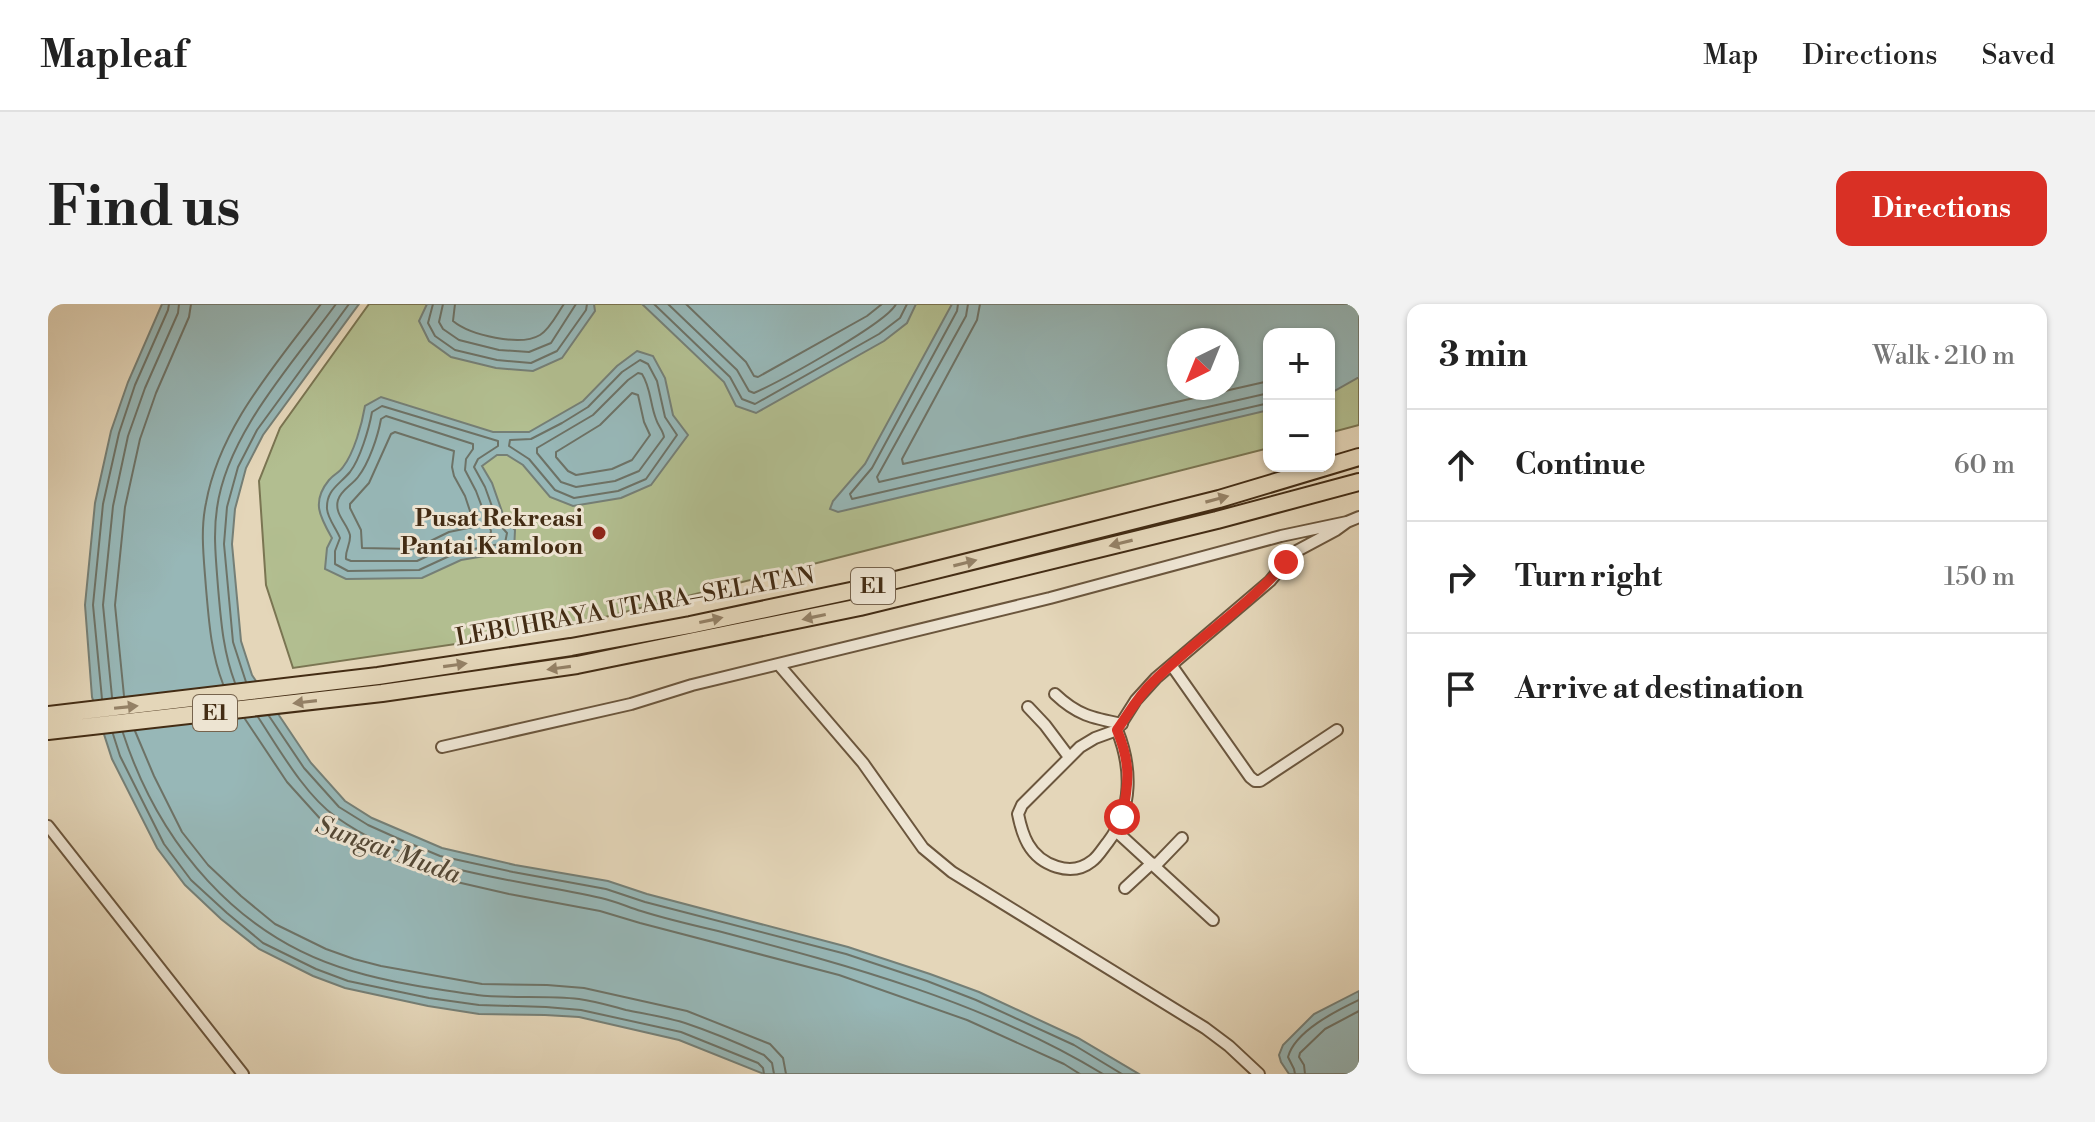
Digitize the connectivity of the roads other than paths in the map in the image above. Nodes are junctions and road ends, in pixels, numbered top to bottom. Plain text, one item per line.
1 (1359, 457) edge
2 (1359, 482) edge
3 (1359, 517) edge
4 (1347, 522) junction
5 (779, 665) junction
6 (1172, 666) junction
7 (1055, 694) dead end
8 (1028, 707) dead end
9 (48, 715) edge
10 (1119, 727) junction
11 (1337, 730) dead end
12 (48, 731) edge
13 (442, 747) dead end
14 (1069, 757) junction
15 (48, 826) edge
16 (1116, 831) junction
17 (1182, 838) dead end
18 (1154, 864) junction
19 (1125, 888) dead end
20 (1213, 920) dead end
21 (243, 1074) edge
22 (1259, 1074) edge

9 -> 1 highway, LEBUHRAYA UTARA–SELATAN / E1
2 -> 12 highway, LEBUHRAYA UTARA–SELATAN / E1
3 - 4 street
4 - 5 street
4 - 6 street
5 - 13 street
5 - 22 street
6 - 10 street
6 - 11 street
7 - 10 street
8 - 14 street
10 - 14 street
10 - 16 street
14 - 16 street
15 - 21 street
16 - 18 street
17 - 18 street
18 - 19 street
18 - 20 street

